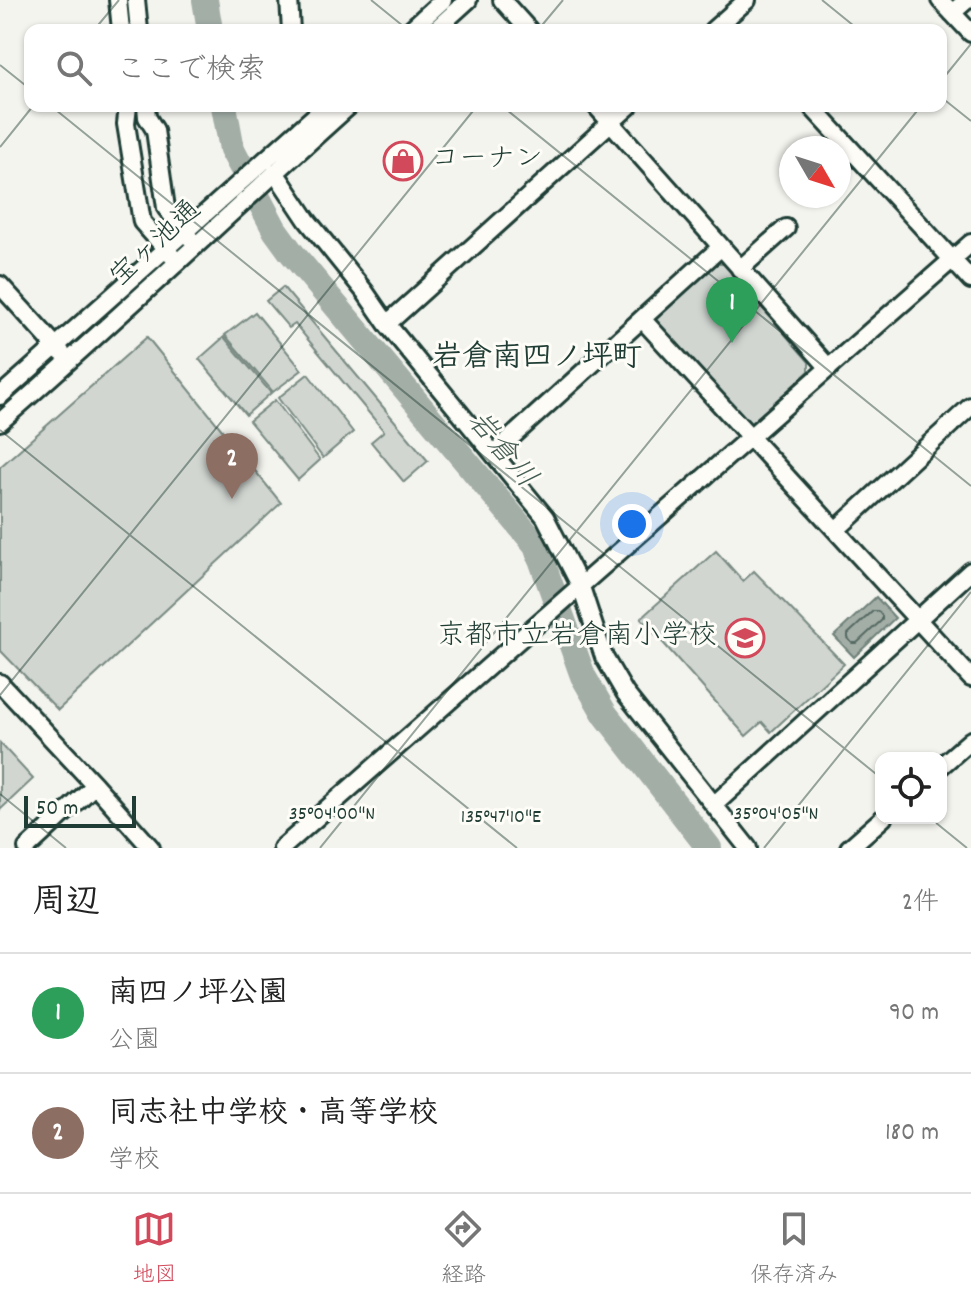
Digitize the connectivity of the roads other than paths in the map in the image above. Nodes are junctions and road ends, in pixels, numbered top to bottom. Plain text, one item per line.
1 (118, 0) edge
2 (136, 0) edge
3 (289, 0) edge
4 (443, 0) edge
5 (468, 0) edge
6 (502, 0) edge
7 (747, 0) edge
8 (940, 0) edge
9 (967, 0) edge
10 (952, 13) junction
11 (728, 17) junction
12 (120, 24) edge
13 (138, 24) edge
14 (291, 24) edge
15 (417, 24) edge
16 (442, 24) edge
17 (524, 24) edge
18 (720, 24) edge
19 (735, 24) edge
20 (971, 33) edge
21 (127, 112) edge
22 (147, 112) edge
23 (333, 112) edge
24 (602, 112) edge
25 (622, 112) edge
26 (816, 112) edge
27 (611, 122) junction
28 (269, 170) junction
29 (786, 228) dead end
30 (190, 238) junction
31 (971, 243) edge
32 (721, 247) junction
33 (165, 248) junction
34 (952, 260) junction
35 (177, 262) junction
36 (740, 269) junction
37 (971, 280) edge
38 (0, 285) edge
39 (642, 319) junction
40 (387, 324) junction
41 (56, 346) junction
42 (69, 361) junction
43 (829, 368) junction
44 (0, 396) edge
45 (971, 406) edge
46 (0, 422) edge
47 (750, 437) junction
48 (494, 453) junction
49 (836, 530) junction
50 (971, 571) edge
51 (581, 587) junction
52 (917, 619) junction
53 (971, 678) edge
54 (0, 683) edge
55 (971, 740) edge
56 (947, 761) edge
57 (95, 785) junction
58 (715, 804) junction
59 (876, 824) edge
60 (27, 848) edge
61 (151, 848) edge
62 (282, 848) edge
63 (748, 848) edge
64 (849, 848) edge

1 - 12 street
2 - 13 street
3 - 14 street
4 - 15 street
5 - 16 street
6 - 17 street
7 - 11 street
8 - 10 street
9 - 10 street
10 - 20 street
11 - 18 street
11 - 19 street
21 - 33 street
22 - 30 street
23 - 28 street, 宝ヶ池通
24 - 27 street
25 - 27 street
26 - 34 street
27 - 32 street
27 - 40 street
28 - 30 street, 宝ヶ池通
28 - 40 street
29 - 36 street
30 - 33 street, 宝ヶ池通
30 - 35 street, 宝ヶ池通
31 - 34 street
32 - 36 street
32 - 39 street
33 - 35 street
33 - 41 street, 宝ヶ池通
34 - 37 street
34 - 43 street
35 - 42 street, 宝ヶ池通
36 - 43 street
38 - 41 street
39 - 47 street
39 - 48 street
40 - 48 street
41 - 42 street
41 - 44 street, 宝ヶ池通
42 - 46 street, 宝ヶ池通
43 - 47 street
45 - 49 street
47 - 49 street
47 - 51 street
48 - 51 street
49 - 52 street
50 - 52 street
51 - 58 street
51 - 62 street
52 - 53 street
52 - 58 street
54 - 57 street
55 - 56 street
57 - 60 street
57 - 61 street
58 - 63 street
59 - 64 street

